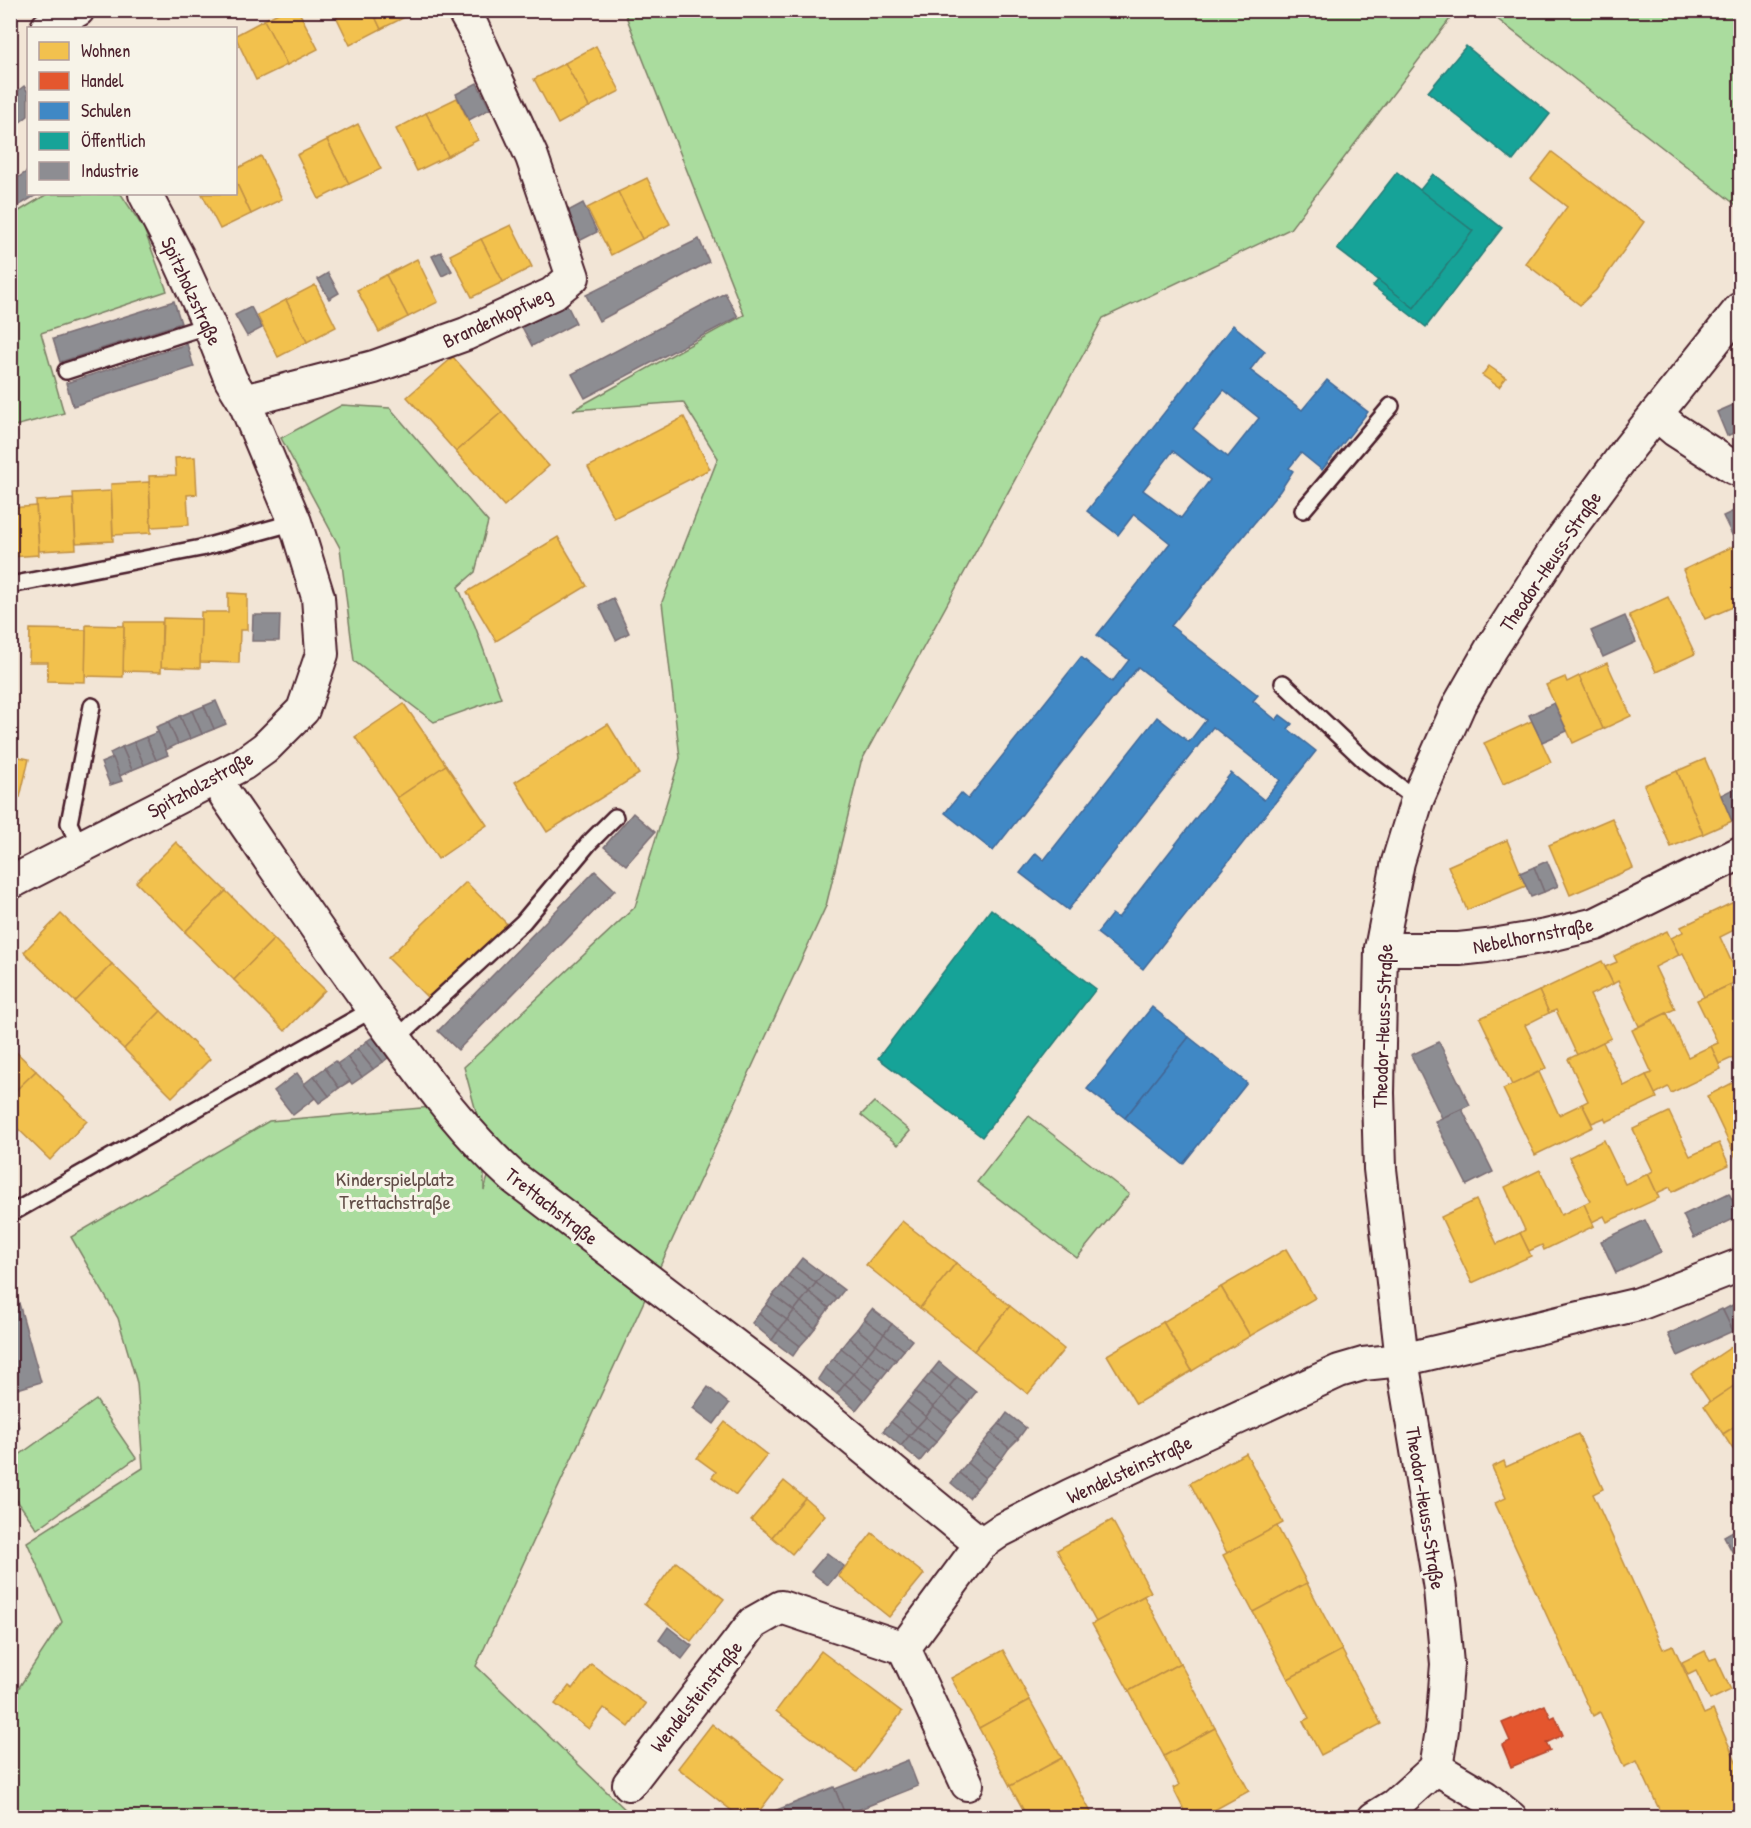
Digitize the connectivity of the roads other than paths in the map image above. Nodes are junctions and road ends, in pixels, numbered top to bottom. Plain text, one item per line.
1 (34, 10) edge
2 (78, 10) edge
3 (462, 10) edge
4 (46, 27) edge
5 (49, 27) edge
6 (146, 195) edge
7 (1740, 309) edge
8 (209, 324) junction
9 (66, 371) dead end
10 (244, 401) junction
11 (1390, 405) dead end
12 (1656, 414) junction
13 (1740, 470) edge
14 (1303, 510) dead end
15 (295, 522) junction
16 (10, 585) edge
17 (1283, 683) dead end
18 (92, 706) dead end
19 (216, 779) junction
20 (1417, 800) junction
21 (615, 817) dead end
22 (80, 847) junction
23 (1740, 853) edge
24 (10, 883) edge
25 (1381, 949) junction
26 (374, 1009) junction
27 (396, 1039) junction
28 (10, 1214) edge
29 (1740, 1265) edge
30 (1402, 1360) junction
31 (981, 1544) junction
32 (904, 1648) junction
33 (1436, 1768) junction
34 (629, 1784) dead end
35 (968, 1784) dead end
36 (1374, 1818) edge
37 (1511, 1818) edge

1 - 4 street
2 - 5 street
3 - 10 street, Brandenkopfweg
6 - 8 street, Spitzholzstraße
7 - 12 street, Theodor-Heuss-Straße
8 - 9 lane
8 - 10 street, Spitzholzstraße
10 - 15 street, Spitzholzstraße
11 - 14 lane
12 - 13 street
12 - 20 street, Theodor-Heuss-Straße
15 - 16 lane
15 - 19 street, Spitzholzstraße
17 - 20 lane
18 - 22 lane
19 - 22 street, Spitzholzstraße
19 - 26 street, Trettachstraße
20 - 25 street, Theodor-Heuss-Straße
21 - 27 lane
22 - 24 street, Spitzholzstraße
23 - 25 street, Nebelhornstraße
25 - 30 street, Theodor-Heuss-Straße
26 - 27 street, Trettachstraße
26 - 28 lane
27 - 31 street, Trettachstraße
29 - 30 street
30 - 31 street, Wendelsteinstraße
30 - 33 street, Theodor-Heuss-Straße
31 - 32 street, Wendelsteinstraße
32 - 34 street, Wendelsteinstraße
32 - 35 street
33 - 36 street
33 - 37 street

